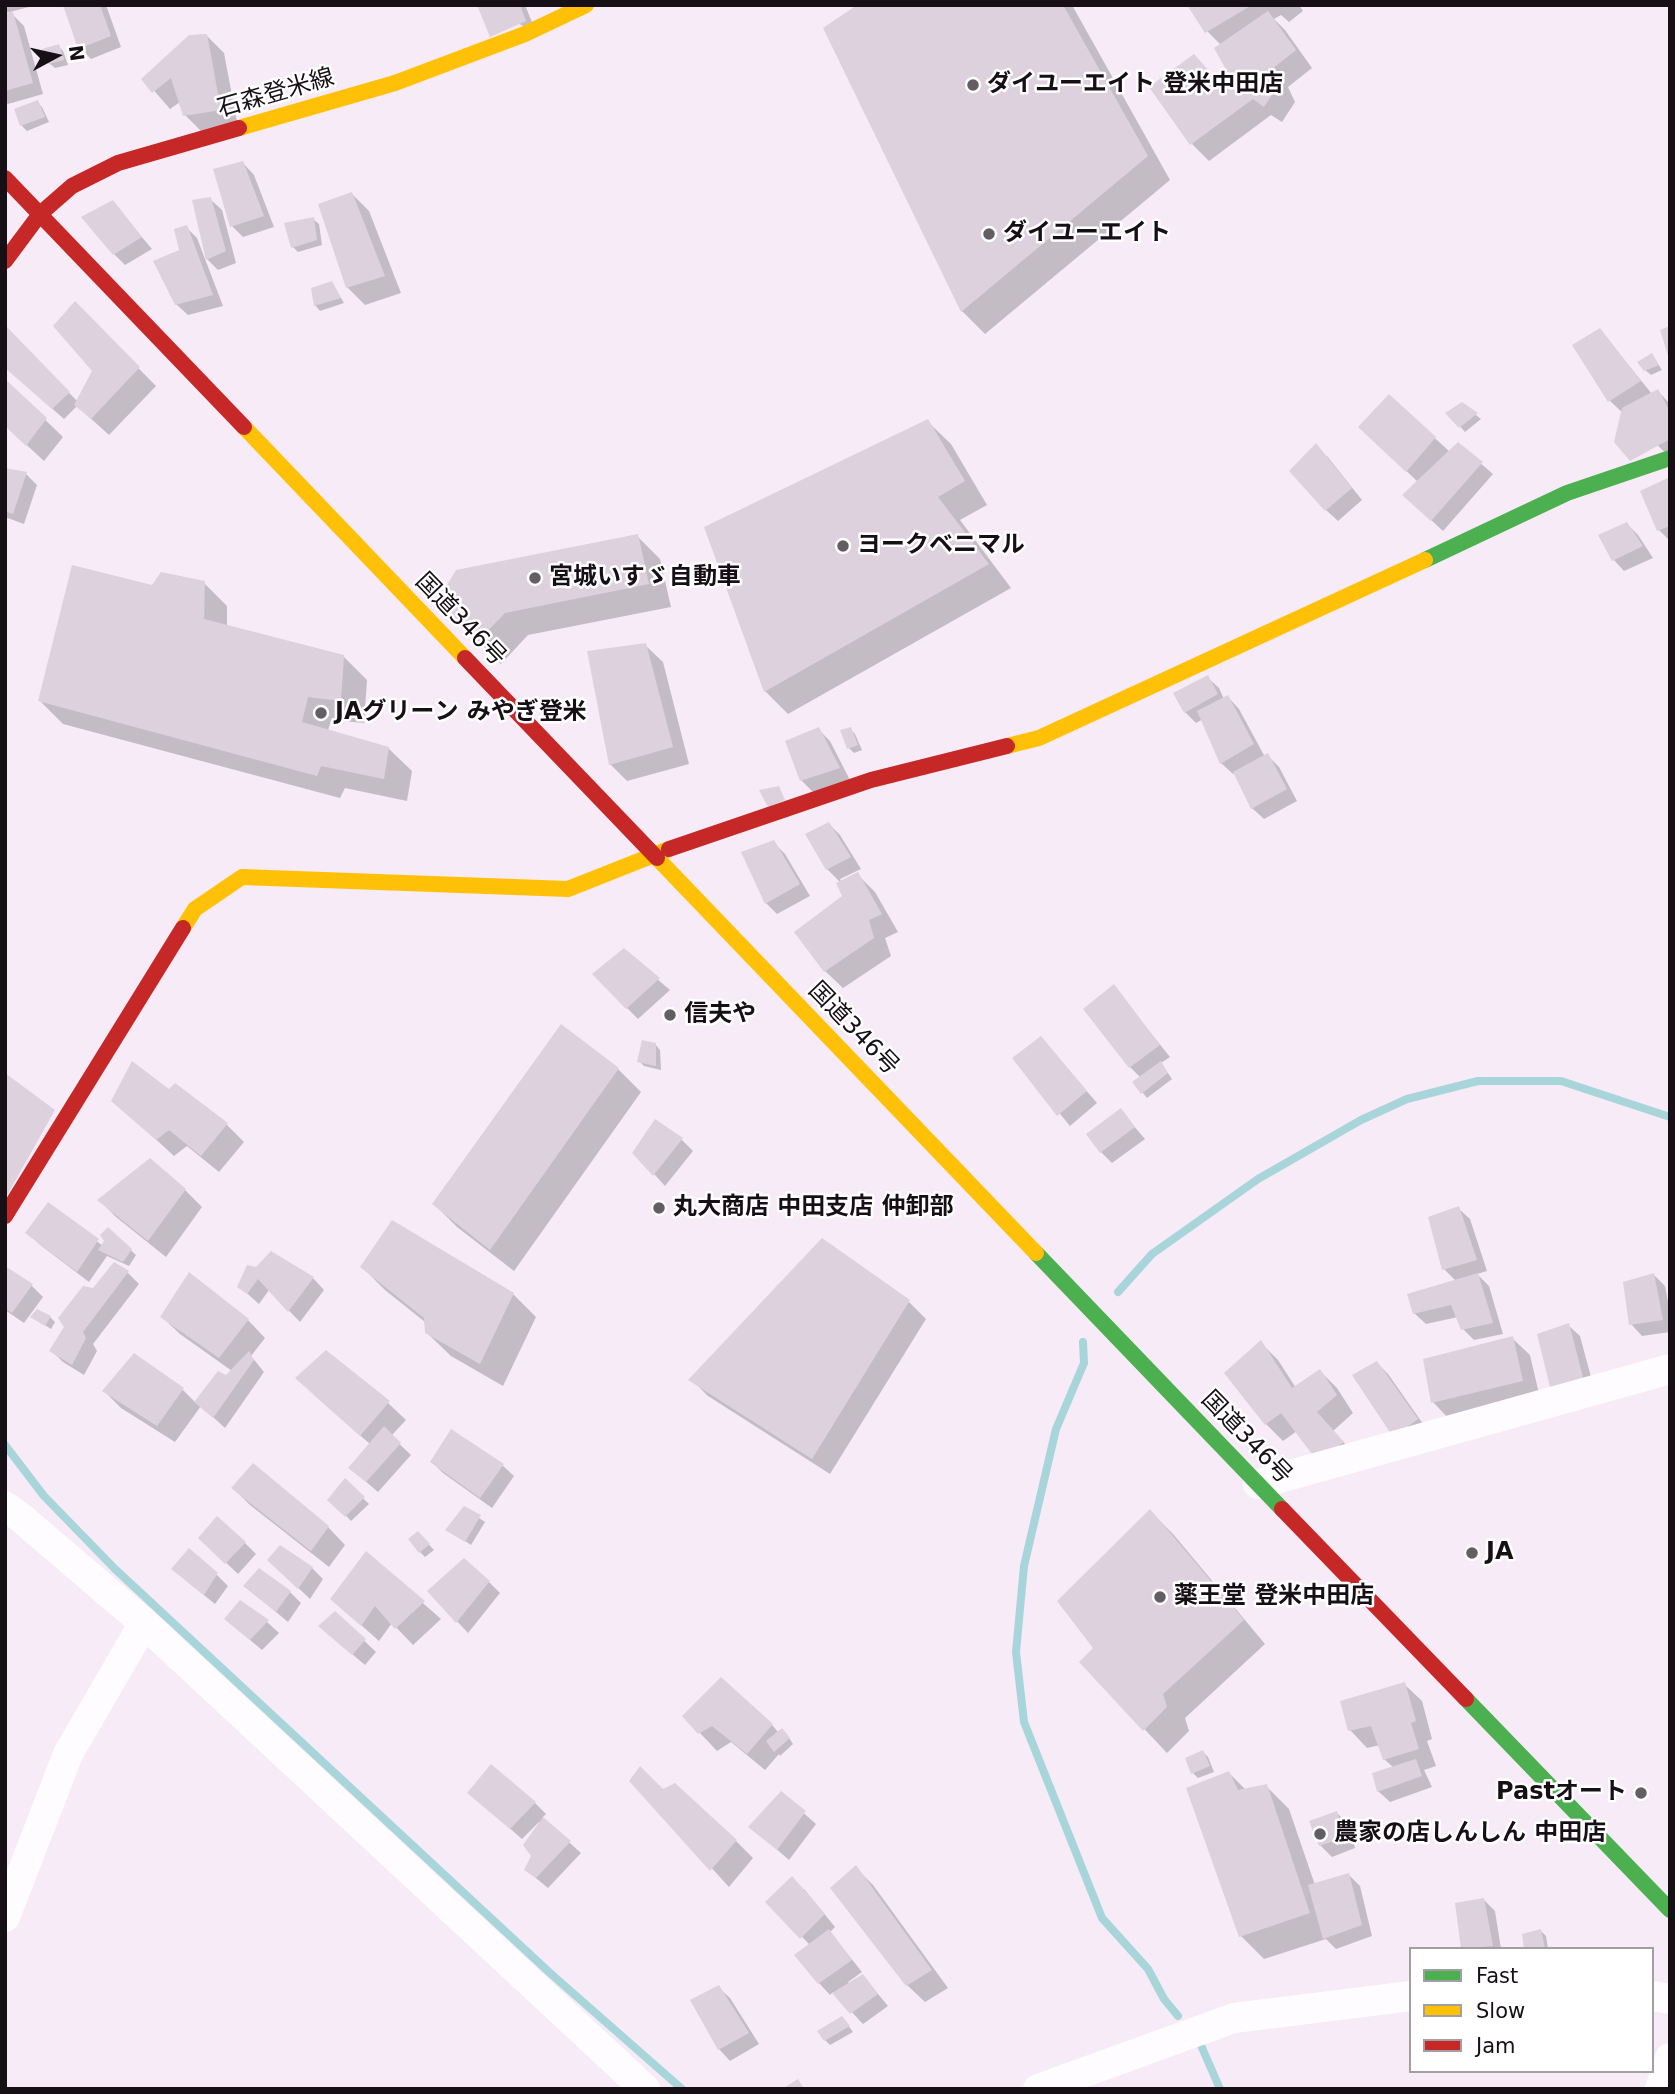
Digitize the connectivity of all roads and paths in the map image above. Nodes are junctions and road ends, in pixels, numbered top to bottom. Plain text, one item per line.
1 (586, 5) edge
2 (5, 178) edge
3 (40, 214) junction
4 (5, 261) edge
5 (1670, 458) edge
6 (653, 855) junction
7 (5, 1216) edge
8 (1670, 1369) edge
9 (1258, 1484) junction
10 (5, 1506) edge
11 (144, 1623) junction
12 (1670, 1910) edge
13 (5, 1917) edge
14 (1409, 1996) edge
15 (1670, 2058) edge
16 (645, 2089) edge
17 (1038, 2089) edge
18 (1660, 2089) edge

1 - 3 main road, 石森登米線
2 - 3 main road, 国道346号
3 - 4 main road, 石森登米線
3 - 6 main road, 国道346号
5 - 6 main road
6 - 7 main road
6 - 9 main road, 国道346号
8 - 9 street
9 - 12 main road, 国道346号
10 - 11 street
11 - 13 street
11 - 16 street
14 - 17 street
15 - 18 street

